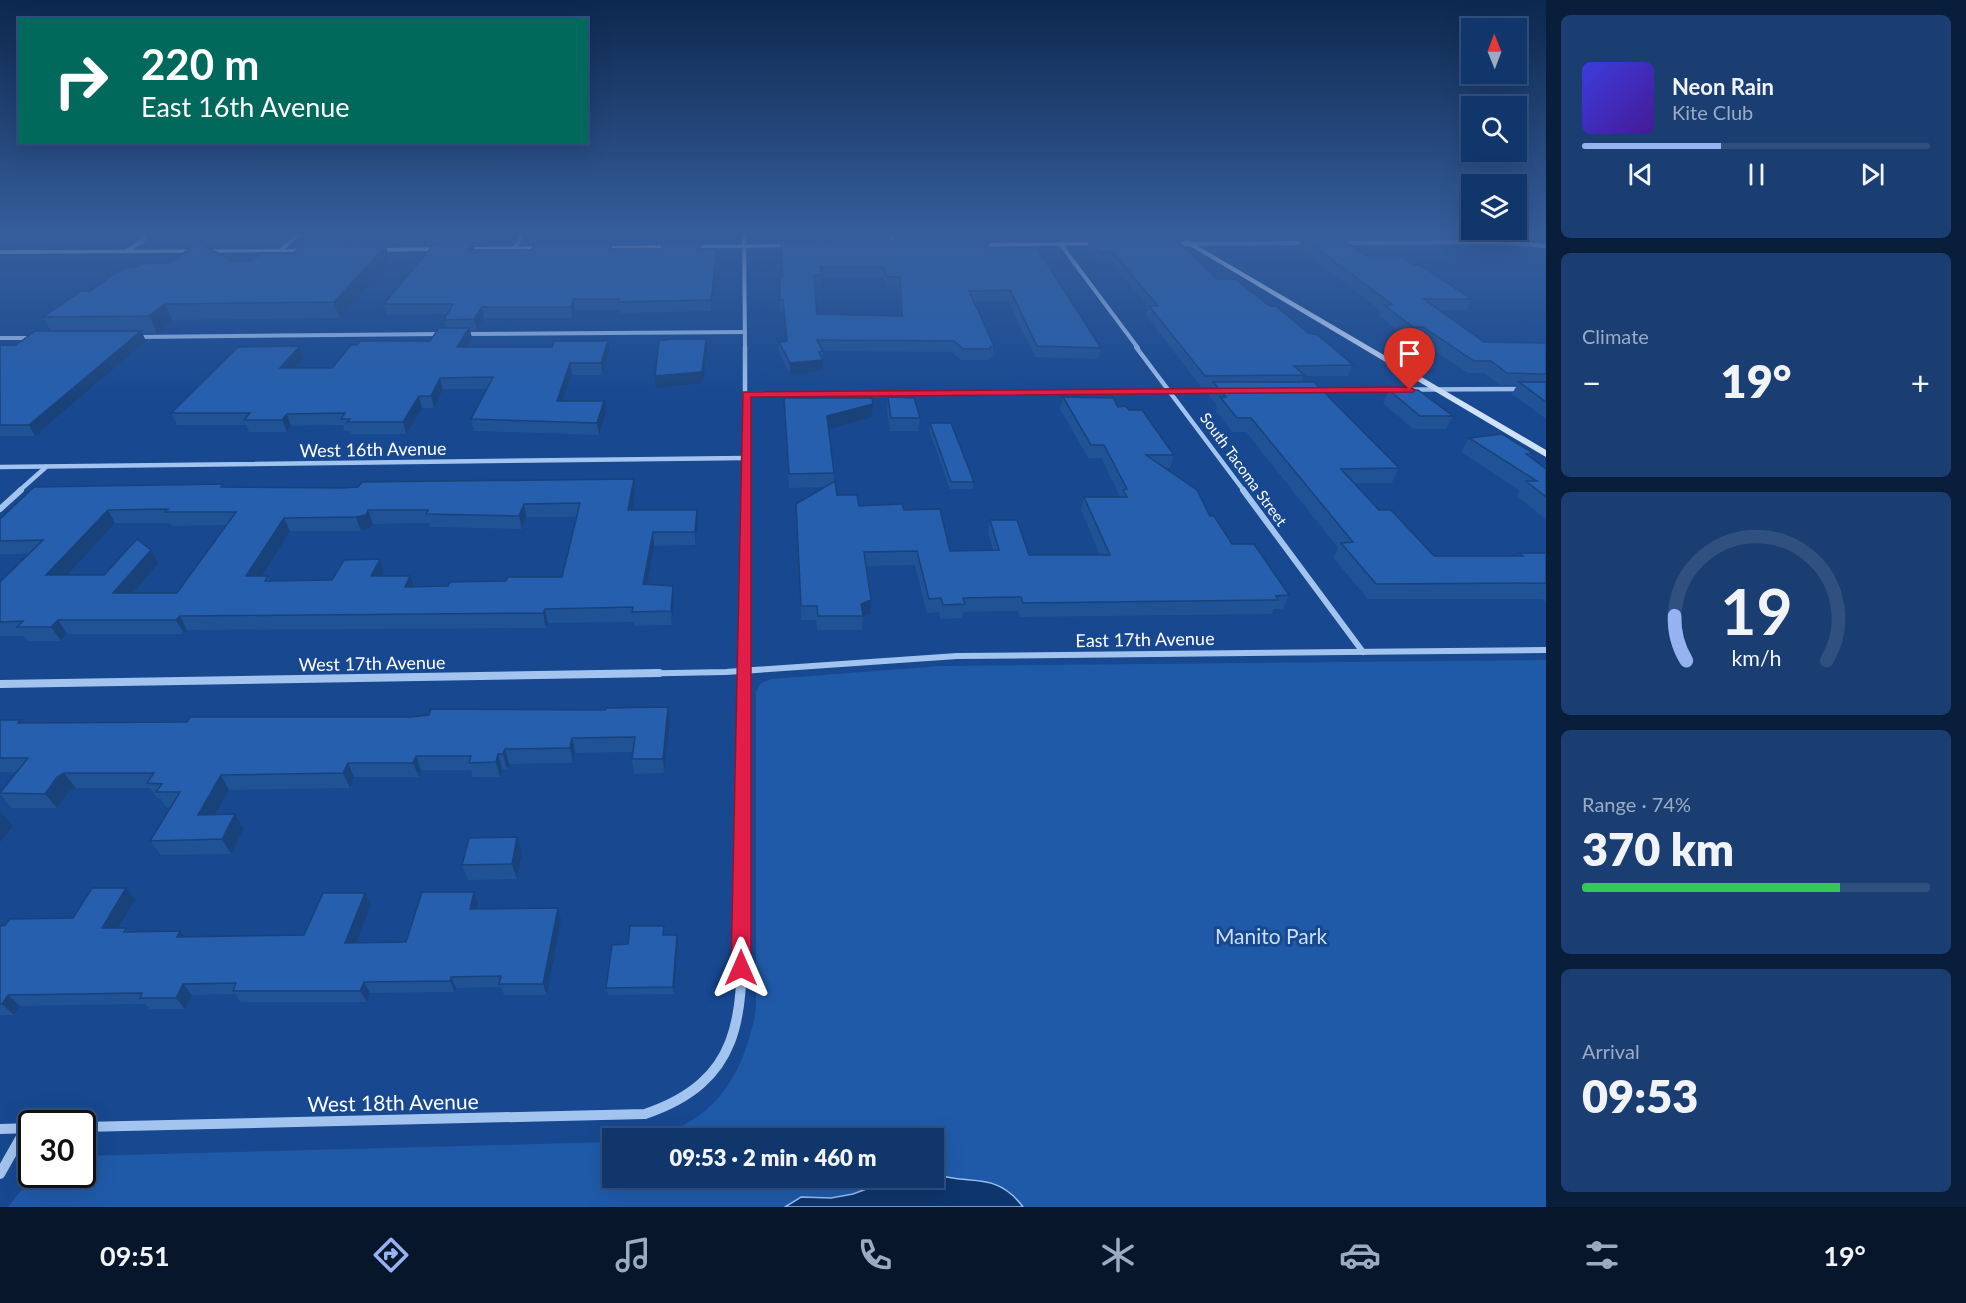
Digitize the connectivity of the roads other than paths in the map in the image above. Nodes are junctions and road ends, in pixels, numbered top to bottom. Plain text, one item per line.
1 (745, 291) edge
2 (1096, 291) edge
3 (1271, 291) edge
4 (745, 332) junction
5 (131, 337) edge
6 (0, 338) edge
7 (36, 338) edge
8 (1522, 389) edge
9 (1306, 390) edge
10 (1436, 390) junction
11 (1172, 391) junction
12 (1229, 391) edge
13 (746, 394) junction
14 (1546, 454) edge
15 (746, 458) junction
16 (47, 466) junction
17 (0, 467) edge
18 (0, 509) edge
19 (1546, 650) edge
20 (1363, 652) junction
21 (744, 671) junction
22 (0, 684) edge
23 (96, 1127) edge
24 (18, 1128) edge
25 (0, 1129) edge
26 (18, 1145) edge
27 (0, 1174) edge

1 - 4 street
2 - 11 street, South Tacoma Street
3 - 10 street
4 - 5 street
4 - 13 street
6 - 7 street
8 - 10 street
9 - 10 street
10 - 14 street
11 - 12 street
11 - 13 street
11 - 20 street, South Tacoma Street
13 - 15 street
15 - 16 street, West 16th Avenue
15 - 21 street
16 - 17 street, West 16th Avenue
16 - 18 street
19 - 20 street, East 17th Avenue
20 - 21 street, East 17th Avenue
21 - 22 street, West 17th Avenue
21 - 23 street, West 18th Avenue
24 - 25 street
26 - 27 street

